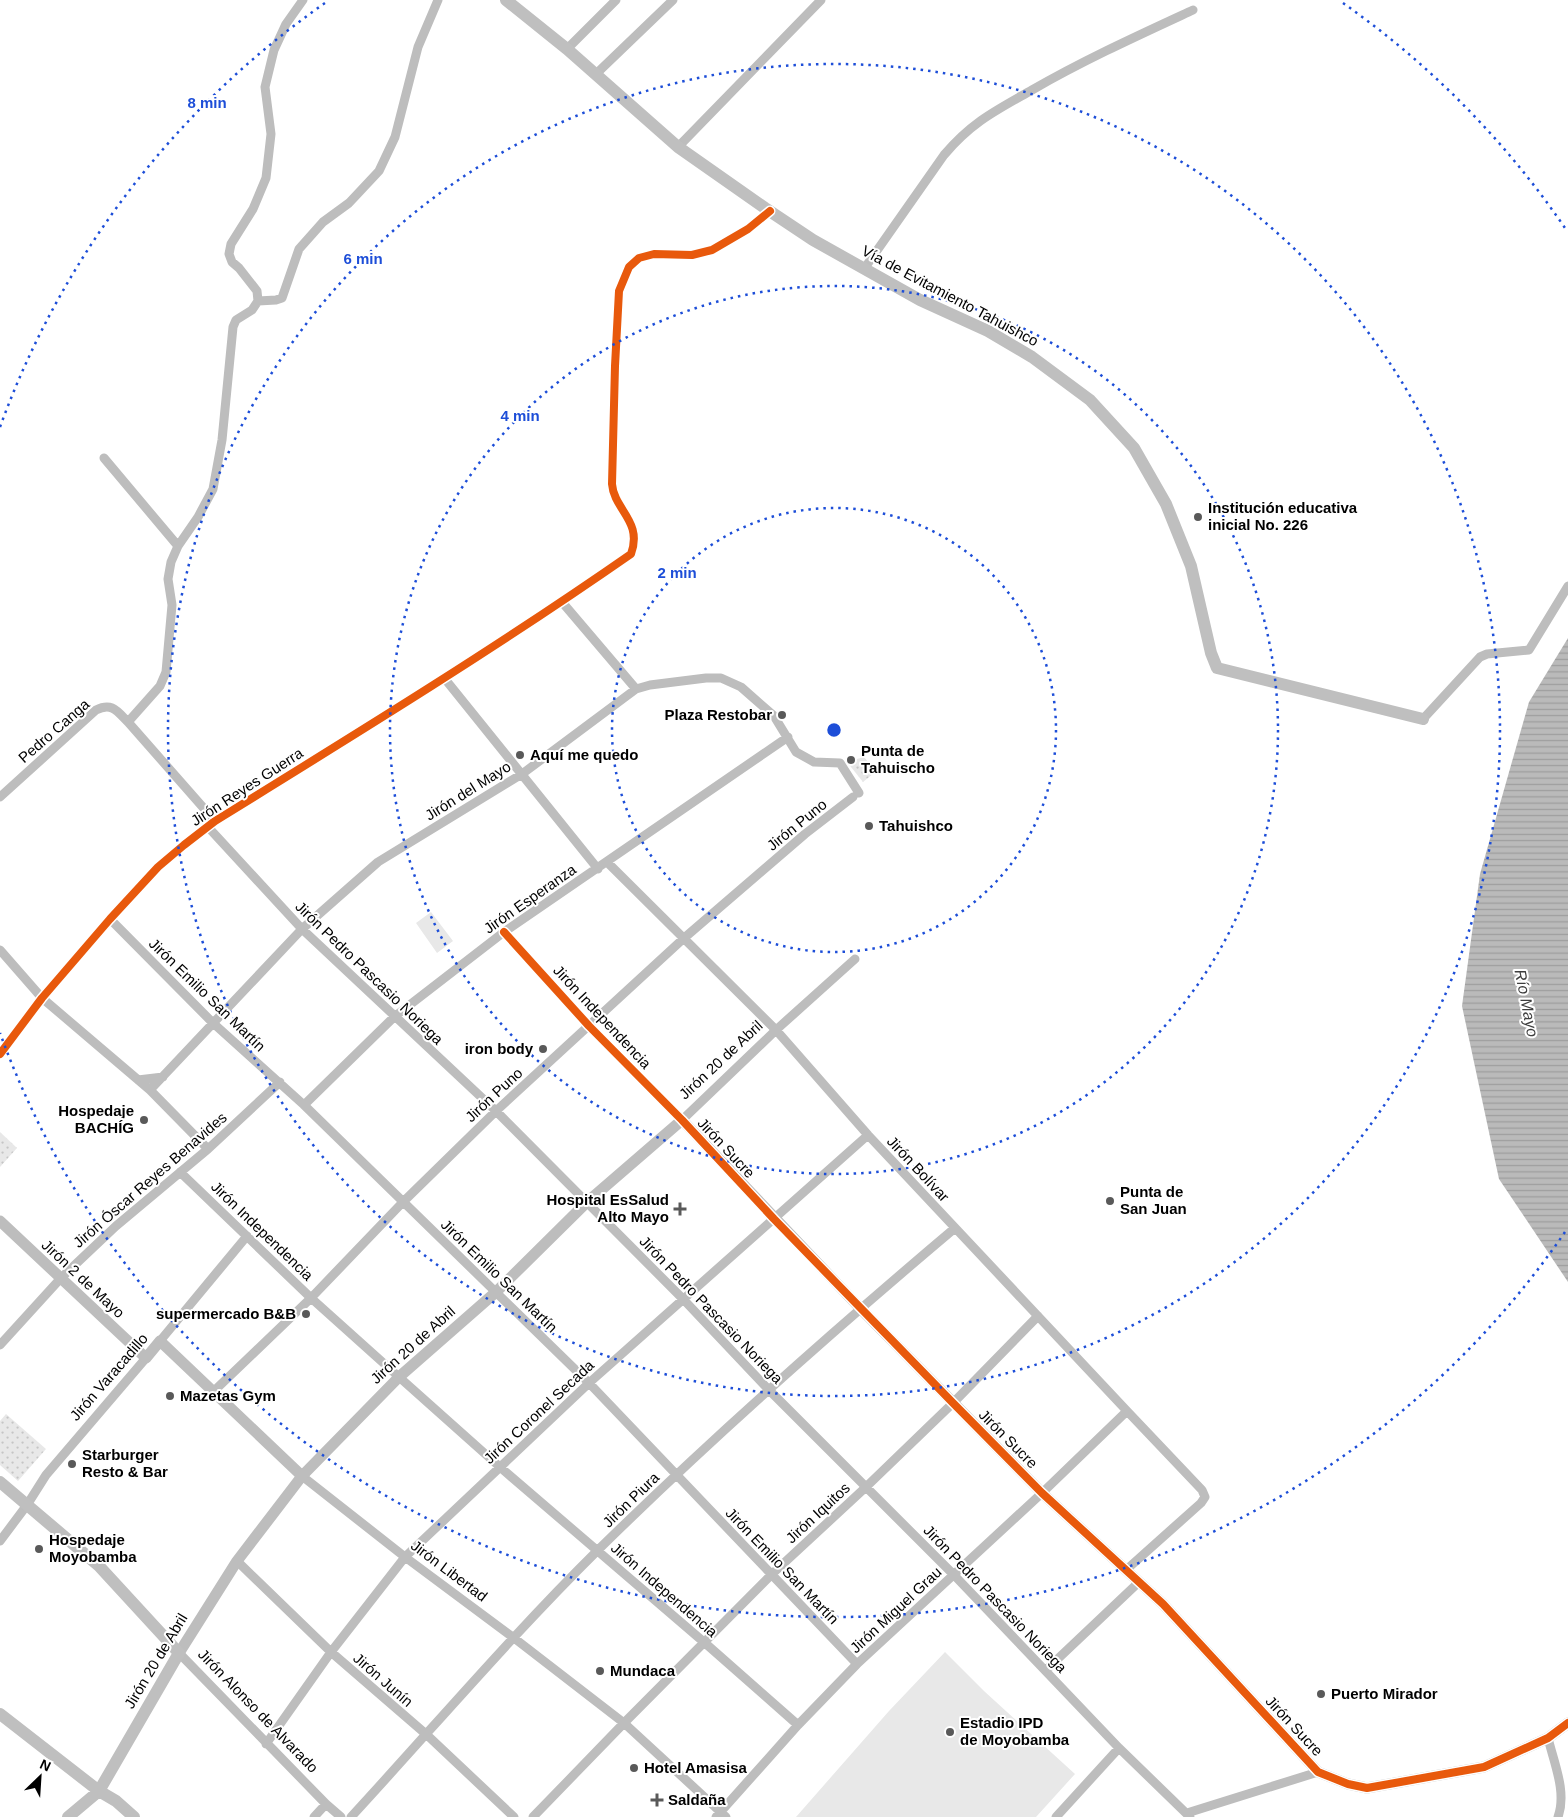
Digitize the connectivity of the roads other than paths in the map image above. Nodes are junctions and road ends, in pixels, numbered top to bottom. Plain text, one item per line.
1 (303, 0) edge
2 (438, 0) edge
3 (506, 0) edge
4 (616, 0) edge
5 (673, 0) edge
6 (821, 0) edge
7 (1193, 10) dead end
8 (567, 49) junction
9 (596, 74) junction
10 (678, 147) junction
11 (770, 212) junction
12 (864, 269) junction
13 (258, 301) junction
14 (104, 458) dead end
15 (178, 546) junction
16 (1568, 586) edge
17 (562, 602) junction
18 (445, 679) junction
19 (636, 689) junction
20 (104, 706) joint
21 (1423, 718) joint
22 (128, 722) junction
23 (788, 737) junction
24 (840, 764) joint
25 (522, 774) junction
26 (0, 797) edge
27 (212, 824) junction
28 (607, 862) junction
29 (598, 869) junction
30 (110, 919) junction
31 (302, 930) junction
32 (504, 932) junction
33 (683, 939) junction
34 (0, 950) edge
35 (855, 959) dead end
36 (42, 998) junction
37 (394, 1017) junction
38 (213, 1023) junction
39 (589, 1026) junction
40 (776, 1030) junction
41 (0, 1054) edge
42 (163, 1077) junction
43 (138, 1080) junction
44 (280, 1082) junction
45 (150, 1090) junction
46 (304, 1105) junction
47 (496, 1111) junction
48 (682, 1120) junction
49 (868, 1135) junction
50 (208, 1149) junction
51 (180, 1172) junction
52 (403, 1202) junction
53 (586, 1203) junction
54 (774, 1219) junction
55 (0, 1221) edge
56 (955, 1228) junction
57 (247, 1236) junction
58 (61, 1278) junction
59 (496, 1292) junction
60 (311, 1298) junction
61 (683, 1299) junction
62 (860, 1308) junction
63 (1038, 1316) junction
64 (160, 1341) junction
65 (0, 1345) edge
66 (146, 1358) junction
67 (399, 1377) junction
68 (590, 1383) junction
69 (768, 1389) junction
70 (214, 1391) junction
71 (953, 1403) junction
72 (1127, 1411) junction
73 (501, 1468) junction
74 (302, 1476) junction
75 (676, 1476) junction
76 (0, 1482) edge
77 (866, 1487) junction
78 (1042, 1493) junction
79 (27, 1505) junction
80 (0, 1541) edge
81 (598, 1550) junction
82 (405, 1557) junction
83 (237, 1561) junction
84 (1126, 1570) junction
85 (771, 1575) junction
86 (954, 1575) junction
87 (1139, 1582) junction
88 (514, 1638) junction
89 (705, 1643) junction
90 (331, 1652) junction
91 (179, 1653) junction
92 (857, 1664) junction
93 (1046, 1670) junction
94 (0, 1714) edge
95 (624, 1723) junction
96 (1568, 1723) edge
97 (798, 1725) junction
98 (426, 1735) junction
99 (1548, 1738) junction
100 (266, 1744) junction
101 (1119, 1748) junction
102 (1318, 1772) junction
103 (99, 1792) junction
104 (326, 1804) junction
105 (721, 1815) edge
106 (1188, 1815) edge
107 (68, 1817) edge
108 (134, 1817) edge
109 (314, 1817) edge
110 (341, 1817) edge
111 (351, 1817) edge
112 (514, 1817) edge
113 (533, 1817) edge
114 (1056, 1817) edge
115 (1558, 1817) edge

1 - 13 street
2 - 13 street
3 - 8 main road, Vía de Evitamiento Tahuishco
4 - 8 street
5 - 9 street
6 - 10 street
7 - 12 street
8 - 9 main road, Vía de Evitamiento Tahuishco
9 - 10 main road, Vía de Evitamiento Tahuishco
10 - 11 main road, Vía de Evitamiento Tahuishco
11 - 12 main road, Vía de Evitamiento Tahuishco
11 - 17 street, Jirón Reyes Guerra
12 - 21 main road, Vía de Evitamiento Tahuishco
13 - 15 street
14 - 15 street
15 - 22 street
16 - 21 street
17 - 18 street, Jirón Reyes Guerra
17 - 19 street
18 - 25 street
18 - 27 street, Jirón Reyes Guerra
19 - 23 street, Jirón del Mayo
19 - 25 street, Jirón del Mayo
20 - 22 street, Jirón Pedro Pascasio Noriega
20 - 26 street, Pedro Canga
22 - 27 street, Jirón Pedro Pascasio Noriega
23 - 24 street, Jirón del Mayo
23 - 28 street, Jirón Esperanza
24 - 33 street, Jirón Puno
25 - 29 street
25 - 31 street, Jirón del Mayo
27 - 30 street, Jirón Reyes Guerra
27 - 31 street, Jirón Pedro Pascasio Noriega
28 - 29 street, Jirón Esperanza
28 - 33 street, Jirón Bolívar
29 - 32 street, Jirón Esperanza
30 - 36 street, Jirón Reyes Guerra
30 - 38 street, Jirón Emilio San Martín
31 - 37 street, Jirón Pedro Pascasio Noriega
31 - 38 street, Jirón del Mayo
32 - 37 street, Jirón Esperanza
32 - 39 street, Jirón Independencia
33 - 39 street, Jirón Puno
33 - 40 street, Jirón Bolívar
34 - 36 street
35 - 40 street, Jirón 20 de Abril
36 - 41 street, Jirón Reyes Guerra
36 - 43 street
37 - 46 street, Jirón Esperanza
37 - 47 street, Jirón Pedro Pascasio Noriega
38 - 42 street, Jirón del Mayo
38 - 44 street, Jirón Emilio San Martín
39 - 47 street, Jirón Puno
39 - 48 street, Jirón Independencia
40 - 48 street, Jirón 20 de Abril
40 - 49 street, Jirón Bolívar
42 - 43 street
42 - 45 street, Jirón del Mayo
43 - 45 street
44 - 46 street, Jirón Emilio San Martín
44 - 50 street, Jirón Óscar Reyes Benavides
45 - 50 street
46 - 52 street, Jirón Emilio San Martín
47 - 52 street, Jirón Puno
47 - 53 street, Jirón Pedro Pascasio Noriega
48 - 53 street, Jirón 20 de Abril
48 - 54 street, Jirón Sucre
49 - 54 street, Jirón Coronel Secada
49 - 56 street, Jirón Bolívar
50 - 51 street, Jirón Óscar Reyes Benavides
51 - 57 street, Jirón Independencia
51 - 58 street, Jirón Óscar Reyes Benavides
52 - 59 street, Jirón Emilio San Martín
52 - 60 street, Jirón Puno
53 - 59 street, Jirón 20 de Abril
53 - 61 street, Jirón Pedro Pascasio Noriega
54 - 61 street, Jirón Coronel Secada
54 - 62 street, Jirón Sucre
55 - 58 street, Jirón 2 de Mayo
56 - 62 street, Jirón Piura
56 - 63 street, Jirón Bolívar
57 - 60 street, Jirón Independencia
57 - 64 street, Jirón Varacadillo
58 - 65 street, Jirón Óscar Reyes Benavides
58 - 66 street, Jirón 2 de Mayo
59 - 67 street, Jirón 20 de Abril
59 - 68 street, Jirón Emilio San Martín
60 - 67 street, Jirón Independencia
60 - 70 street, Jirón Puno
61 - 68 street, Jirón Coronel Secada
61 - 69 street, Jirón Pedro Pascasio Noriega
62 - 69 street, Jirón Piura
62 - 71 street, Jirón Sucre
63 - 71 street, Jirón Iquitos
63 - 72 street, Jirón Bolívar
64 - 66 street, Jirón Varacadillo
64 - 70 street, Jirón Libertad
66 - 79 street, Jirón Varacadillo
67 - 73 street, Jirón Independencia
67 - 74 street, Jirón 20 de Abril
68 - 73 street, Jirón Coronel Secada
68 - 75 street, Jirón Emilio San Martín
69 - 75 street, Jirón Piura
69 - 77 street, Jirón Pedro Pascasio Noriega
70 - 74 street, Jirón Libertad
71 - 77 street, Jirón Iquitos
71 - 78 street, Jirón Sucre
72 - 78 street, Jirón Miguel Grau
72 - 84 street, Jirón Bolívar
73 - 81 street, Jirón Independencia
73 - 82 street, Jirón Coronel Secada
74 - 82 street, Jirón Libertad
74 - 83 street, Jirón 20 de Abril
75 - 81 street, Jirón Piura
75 - 85 street, Jirón Emilio San Martín
76 - 79 main road, Jirón Alonso de Alvarado
77 - 85 street, Jirón Iquitos
77 - 86 street, Jirón Pedro Pascasio Noriega
78 - 84 street, Jirón Sucre
78 - 86 street, Jirón Miguel Grau
79 - 80 street, Jirón Varacadillo
79 - 91 main road, Jirón Alonso de Alvarado
81 - 88 street, Jirón Piura
81 - 89 street, Jirón Independencia
82 - 88 street, Jirón Libertad
82 - 90 street, Jirón Coronel Secada
83 - 90 street, Jirón Junín
83 - 91 street, Jirón 20 de Abril
84 - 87 street, Jirón Sucre
85 - 89 street, Jirón Iquitos
85 - 92 street, Jirón Emilio San Martín
86 - 92 street, Jirón Miguel Grau
86 - 93 street, Jirón Pedro Pascasio Noriega
87 - 93 street
87 - 102 street, Jirón Sucre
88 - 95 street, Jirón Libertad
88 - 98 street, Jirón Piura
89 - 95 street, Jirón Iquitos
89 - 97 street, Jirón Independencia
90 - 98 street, Jirón Junín
90 - 100 street, Jirón Coronel Secada
91 - 100 street, Jirón Alonso de Alvarado
91 - 103 main road, Jirón 20 de Abril
92 - 97 street, Jirón Miguel Grau
93 - 101 street, Jirón Pedro Pascasio Noriega
94 - 103 main road
95 - 105 street, Jirón Libertad
95 - 113 street, Jirón Iquitos
96 - 99 street
97 - 105 street, Jirón Miguel Grau
98 - 111 street, Jirón Piura
98 - 112 street, Jirón Junín
99 - 102 street
99 - 115 street
100 - 104 street, Jirón Alonso de Alvarado
101 - 106 street, Jirón Pedro Pascasio Noriega
101 - 114 street
102 - 106 street
103 - 107 main road, Jirón 20 de Abril
103 - 108 main road
104 - 109 street
104 - 110 street, Jirón Alonso de Alvarado

